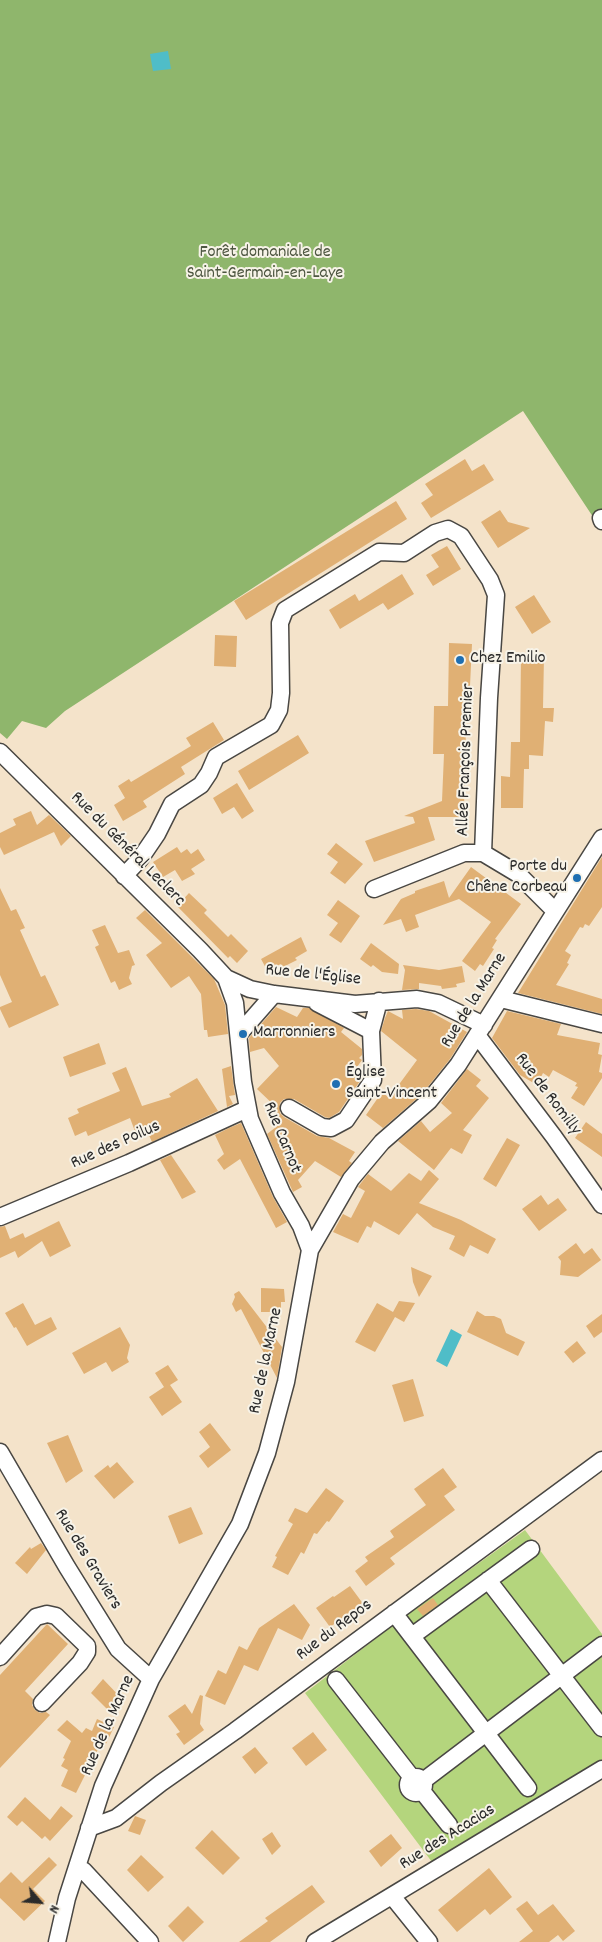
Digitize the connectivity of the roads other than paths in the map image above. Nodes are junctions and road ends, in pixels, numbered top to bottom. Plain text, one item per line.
1 (0, 752) edge
2 (602, 838) edge
3 (483, 853) junction
4 (124, 876) junction
5 (374, 889) dead end
6 (555, 911) junction
7 (226, 978) junction
8 (274, 994) junction
9 (307, 998) junction
10 (500, 999) junction
11 (379, 1001) junction
12 (602, 1024) edge
13 (371, 1030) junction
14 (480, 1030) junction
15 (239, 1034) junction
16 (289, 1108) dead end
17 (247, 1109) junction
18 (602, 1205) edge
19 (0, 1217) edge
20 (310, 1250) junction
21 (0, 1452) edge
22 (602, 1460) edge
23 (531, 1549) dead end
24 (488, 1580) junction
25 (394, 1612) junction
26 (412, 1636) junction
27 (602, 1645) edge
28 (0, 1657) edge
29 (562, 1676) junction
30 (151, 1679) junction
31 (336, 1680) dead end
32 (42, 1703) dead end
33 (602, 1728) edge
34 (486, 1733) junction
35 (602, 1769) edge
36 (413, 1788) junction
37 (528, 1788) dead end
38 (449, 1825) dead end
39 (89, 1828) junction
40 (78, 1866) junction
41 (392, 1896) junction
42 (56, 1942) edge
43 (150, 1942) edge
44 (315, 1942) edge
45 (429, 1942) edge

1 - 4 street, Rue du Général Leclerc
2 - 6 street, Rue de la Marne
3 - 4 street, Allée François Premier
3 - 5 street, Allée François Premier
3 - 6 street, Allée François Premier
4 - 7 street, Rue du Général Leclerc
6 - 10 street, Rue de la Marne
7 - 8 street, Rue de l'Église
7 - 15 street, Rue Carnot
8 - 9 street, Rue de l'Église
8 - 15 street
9 - 11 street, Rue de l'Église
9 - 13 street
10 - 12 street
10 - 14 street, Rue de la Marne
11 - 13 street
11 - 14 street, Rue de l'Église
13 - 16 street
14 - 18 street, Rue de Romilly
14 - 20 street, Rue de la Marne
15 - 17 street, Rue Carnot
17 - 19 street, Rue des Poilus
17 - 20 street, Rue Carnot
20 - 30 street, Rue de la Marne
21 - 30 street, Rue des Graviers
22 - 25 street, Rue du Repos
23 - 24 street
24 - 26 street
24 - 29 street
25 - 26 street
25 - 39 street, Rue du Repos
26 - 34 street
27 - 29 street
28 - 32 street
29 - 33 street
29 - 34 street
30 - 39 street, Rue de la Marne
31 - 36 street
34 - 36 street
34 - 37 street
35 - 41 street, Rue des Acacias
36 - 38 street
39 - 40 street, Rue de la Marne
40 - 42 street, Rue de la Marne
40 - 43 street
41 - 44 street, Rue des Acacias
41 - 45 street

